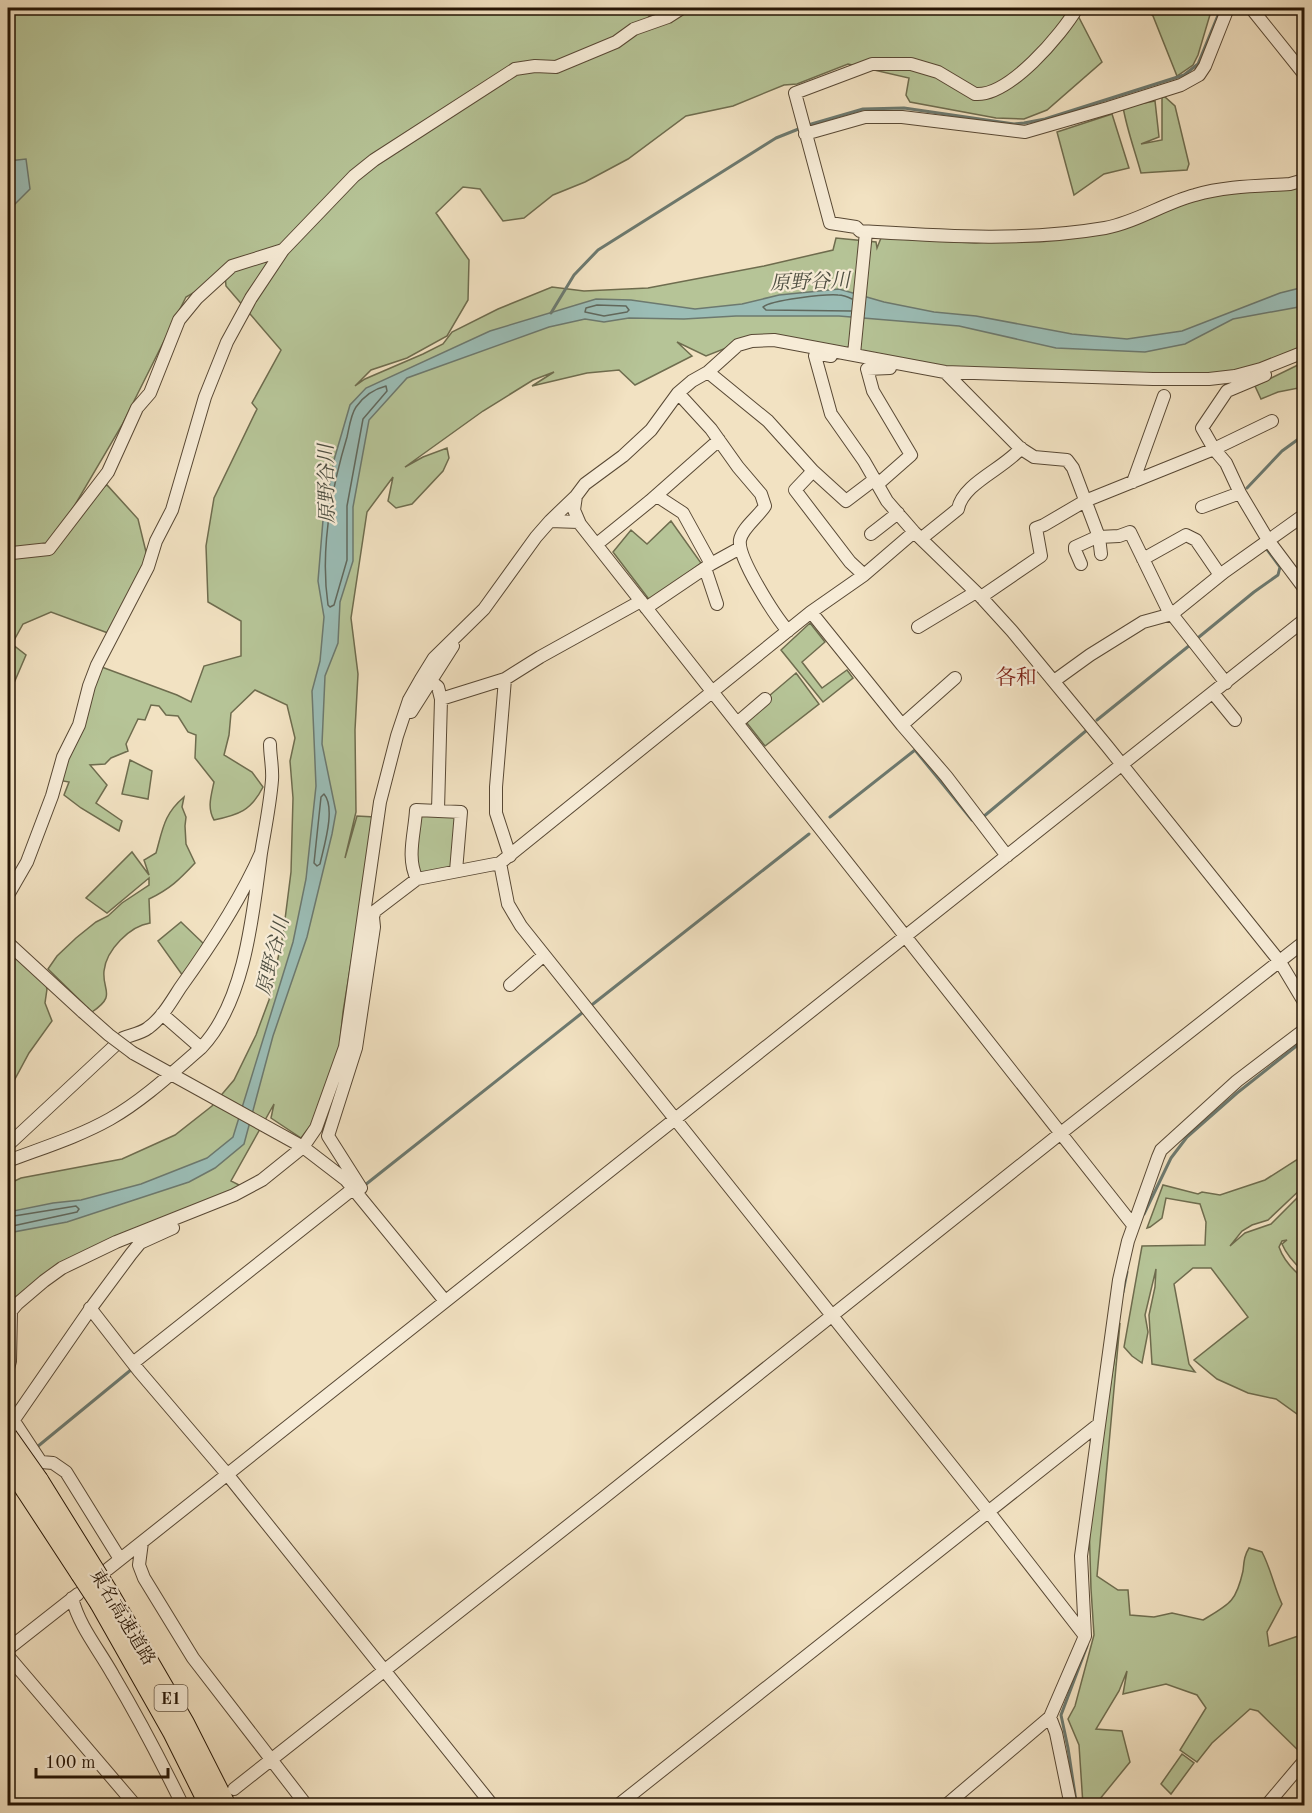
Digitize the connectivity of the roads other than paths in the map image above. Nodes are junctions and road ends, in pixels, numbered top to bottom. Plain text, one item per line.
1 (682, 8) edge
2 (1077, 8) edge
3 (1228, 8) edge
4 (1251, 8) edge
5 (1305, 74) edge
6 (805, 134) junction
7 (1305, 180) edge
8 (866, 232) junction
9 (283, 250) junction
10 (855, 350) junction
11 (1305, 352) edge
12 (1282, 361) junction
13 (911, 367) junction
14 (708, 372) junction
15 (945, 372) junction
16 (678, 393) junction
17 (1164, 396) dead end
18 (1272, 421) dead end
19 (718, 440) junction
20 (1021, 448) junction
21 (1214, 449) junction
22 (813, 471) junction
23 (877, 482) junction
24 (1133, 482) junction
25 (1240, 493) junction
26 (657, 495) junction
27 (576, 496) junction
28 (1085, 501) junction
29 (1202, 507) dead end
30 (898, 513) junction
31 (1305, 515) edge
32 (550, 521) junction
33 (579, 522) junction
34 (871, 534) dead end
35 (918, 535) junction
36 (1099, 537) junction
37 (1268, 540) junction
38 (597, 544) junction
39 (740, 548) junction
40 (1101, 554) dead end
41 (8, 556) edge
42 (1143, 559) junction
43 (1081, 564) dead end
44 (708, 566) junction
45 (864, 575) junction
46 (1220, 575) junction
47 (1305, 588) edge
48 (979, 595) junction
49 (644, 604) junction
50 (717, 604) dead end
51 (812, 612) junction
52 (1172, 614) junction
53 (1305, 620) edge
54 (918, 627) dead end
55 (788, 631) junction
56 (461, 632) junction
57 (955, 678) dead end
58 (505, 679) junction
59 (1054, 681) junction
60 (432, 682) junction
61 (1226, 683) junction
62 (713, 692) junction
63 (1213, 693) junction
64 (441, 699) junction
65 (765, 699) dead end
66 (1235, 720) dead end
67 (737, 723) junction
68 (902, 725) junction
69 (400, 728) junction
70 (270, 744) dead end
71 (1122, 765) junction
72 (438, 810) junction
73 (261, 854) junction
74 (1007, 856) junction
75 (505, 860) junction
76 (456, 872) junction
77 (417, 879) junction
78 (8, 895) edge
79 (373, 917) junction
80 (906, 936) junction
81 (1305, 942) edge
82 (8, 943) edge
83 (544, 956) junction
84 (1280, 962) junction
85 (510, 985) dead end
86 (1305, 1002) edge
87 (349, 1013) junction
88 (162, 1014) junction
89 (1305, 1030) edge
90 (201, 1048) junction
91 (177, 1077) junction
92 (675, 1119) junction
93 (1061, 1133) junction
94 (8, 1146) edge
95 (301, 1146) junction
96 (8, 1161) edge
97 (354, 1188) junction
98 (234, 1195) junction
99 (364, 1200) junction
100 (1133, 1225) junction
101 (445, 1301) junction
102 (90, 1308) junction
103 (832, 1317) junction
104 (133, 1363) junction
105 (8, 1368) edge
106 (10, 1423) edge
107 (1099, 1424) junction
108 (8, 1464) edge
109 (227, 1474) junction
110 (32, 1485) junction
111 (988, 1511) junction
112 (141, 1542) junction
113 (120, 1559) junction
114 (94, 1571) junction
115 (131, 1576) dead end
116 (144, 1578) junction
117 (105, 1598) junction
118 (1085, 1636) junction
119 (8, 1648) edge
120 (8, 1656) edge
121 (384, 1670) junction
122 (1050, 1717) junction
123 (271, 1760) junction
124 (1305, 1761) edge
125 (230, 1797) edge
126 (136, 1806) edge
127 (183, 1806) edge
128 (210, 1806) edge
129 (307, 1806) edge
130 (493, 1806) edge
131 (617, 1806) edge
132 (945, 1806) edge
133 (1071, 1806) edge
134 (1266, 1806) edge

1 - 9 street
2 - 6 street
3 - 6 street
4 - 5 street
6 - 8 street
7 - 8 street
8 - 10 street
9 - 41 street
9 - 78 street
10 - 13 street
10 - 14 street
10 - 23 street
11 - 12 street
12 - 15 street
12 - 21 street
13 - 15 street
13 - 23 street
14 - 16 street
14 - 22 street
15 - 20 street
16 - 19 street
16 - 27 street
17 - 24 street
18 - 21 street
19 - 26 street
19 - 39 street
20 - 28 street
20 - 35 street
21 - 24 street
21 - 25 street
22 - 23 street
22 - 45 street
23 - 30 street
24 - 28 street
25 - 29 street
25 - 37 street
26 - 38 street
26 - 44 street
27 - 32 street
27 - 33 street
28 - 36 street
28 - 48 street
30 - 34 street
30 - 35 street
31 - 37 street
32 - 33 street
32 - 56 street
33 - 38 street
35 - 45 street
35 - 48 street
36 - 40 street
36 - 42 street
36 - 43 street
37 - 46 street
37 - 47 street
38 - 49 street
39 - 44 street
39 - 55 street
42 - 46 street
42 - 52 street
44 - 49 street
44 - 50 street
45 - 51 street
46 - 52 street
48 - 54 street
48 - 59 street
49 - 58 street
49 - 62 street
51 - 55 street
51 - 68 street
52 - 59 street
52 - 61 street
53 - 61 street
55 - 62 street
56 - 60 street
56 - 69 street
57 - 68 street
58 - 64 street
58 - 75 street
59 - 71 street
60 - 64 street
60 - 69 street
61 - 63 street
62 - 67 street
62 - 75 street
63 - 66 street
63 - 71 street
64 - 72 street
65 - 67 street
67 - 80 street
68 - 74 street
69 - 87 street
70 - 73 street
71 - 74 street
71 - 84 street
72 - 76 street
72 - 77 street
73 - 88 street
73 - 90 street
74 - 80 street
75 - 76 street
75 - 83 street
76 - 77 street
77 - 79 street
79 - 87 street
79 - 99 street
80 - 92 street
80 - 93 street
81 - 84 street
82 - 91 street, bridge
83 - 85 street
83 - 92 street
84 - 86 street
84 - 93 street
87 - 95 street
88 - 90 street
88 - 94 street
89 - 100 street
90 - 91 street
91 - 95 street
91 - 96 street
92 - 101 street
92 - 103 street
93 - 100 street
93 - 103 street
95 - 97 street
95 - 98 street
97 - 99 street
97 - 104 street
98 - 102 street
98 - 105 street
99 - 101 street
100 - 107 street
101 - 109 street
102 - 104 street
102 - 106 street
103 - 111 street
103 - 121 street
104 - 109 street
106 - 110 highway, 東名高速道路 / E1, bridge
106 - 113 street
107 - 111 street
107 - 118 street
108 - 110 highway, 東名高速道路 / E1, bridge
109 - 112 street
109 - 121 street
110 - 114 highway, 東名高速道路 / E1
111 - 118 street
111 - 131 street
112 - 113 street
112 - 116 street
113 - 114 street
114 - 117 highway, 東名高速道路 / E1, bridge
115 - 116 street
116 - 123 street
117 - 125 highway, 東名高速道路 / E1
117 - 128 highway, 東名高速道路 / E1
118 - 122 street
119 - 127 street
120 - 126 street
121 - 123 street
121 - 130 street
122 - 132 street
122 - 133 street
123 - 125 street
123 - 129 street
124 - 134 street

